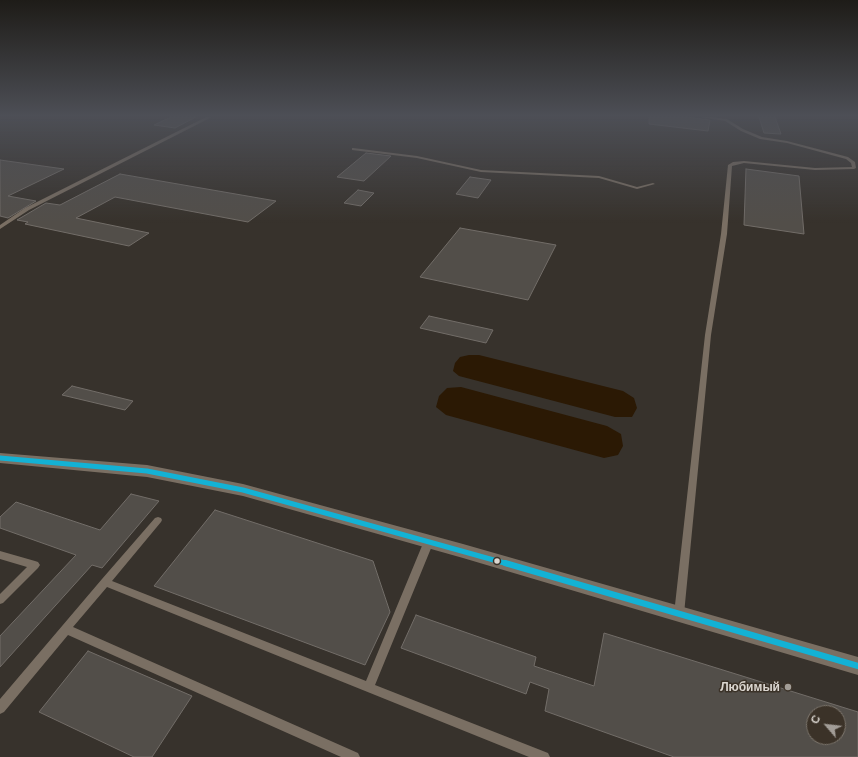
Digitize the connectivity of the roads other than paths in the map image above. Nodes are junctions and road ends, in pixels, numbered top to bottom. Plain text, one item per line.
1 (140, 152) edge
2 (380, 152) edge
3 (825, 152) edge
4 (653, 184) dead end
5 (0, 227) edge
6 (0, 458) edge
7 (158, 520) dead end
8 (429, 541) junction
9 (0, 555) edge
10 (105, 582) junction
11 (0, 600) edge
12 (678, 614) junction
13 (66, 629) junction
14 (858, 666) edge
15 (369, 687) junction
16 (0, 708) edge
17 (354, 757) edge
18 (544, 757) edge

1 - 5 lane
2 - 4 lane
3 - 12 lane
6 - 8 street
7 - 10 lane
8 - 12 street
8 - 15 lane
9 - 11 lane
10 - 13 lane
10 - 15 lane
12 - 14 street
13 - 16 lane
13 - 17 lane
15 - 18 lane

